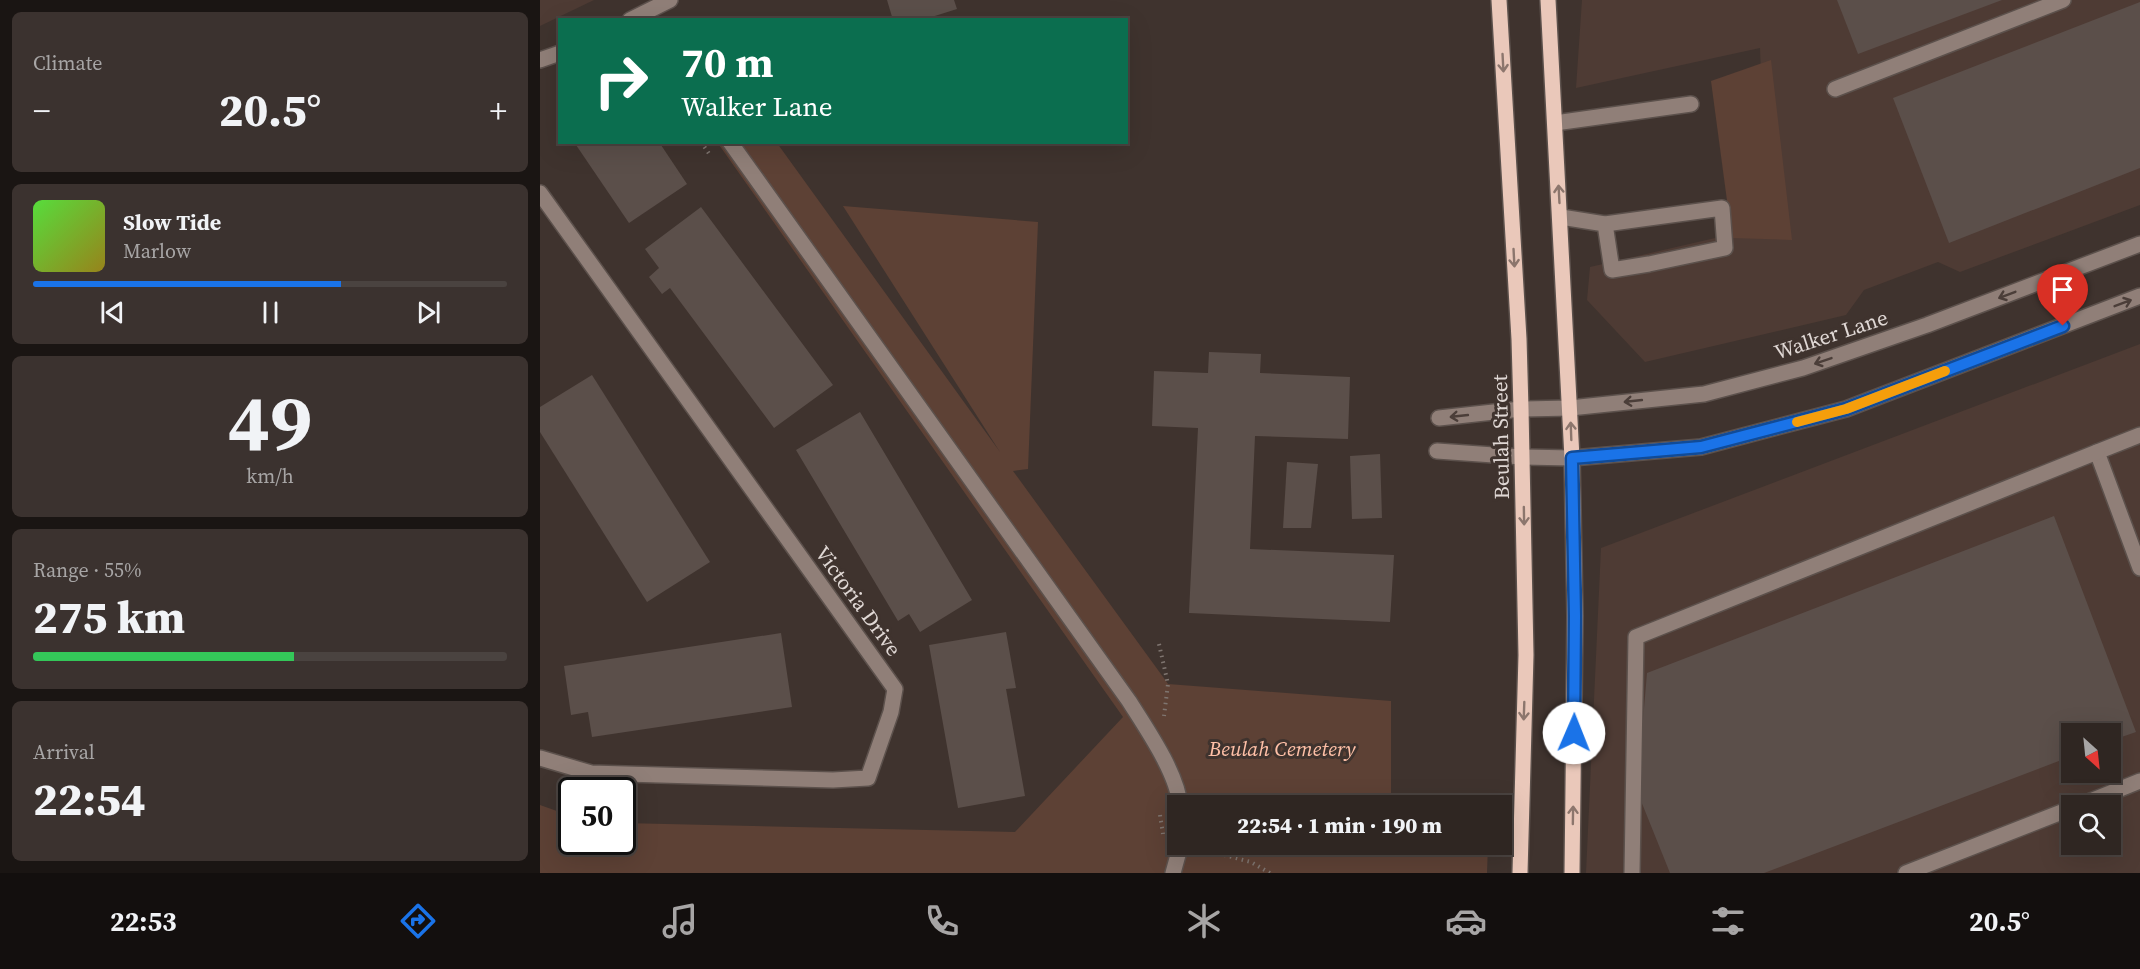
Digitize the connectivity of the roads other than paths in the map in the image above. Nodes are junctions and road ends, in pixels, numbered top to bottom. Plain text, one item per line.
1 (670, 0) edge
2 (1499, 0) edge
3 (1548, 0) edge
4 (2062, 0) edge
5 (638, 18) edge
6 (558, 54) edge
7 (540, 60) edge
8 (1835, 89) dead end
9 (1691, 104) dead end
10 (1556, 123) junction
11 (731, 144) edge
12 (540, 193) edge
13 (1561, 217) junction
14 (1605, 224) junction
15 (2140, 244) edge
16 (2140, 296) edge
17 (1570, 408) junction
18 (1521, 409) junction
19 (1439, 418) dead end
20 (2140, 435) edge
21 (1437, 451) dead end
22 (2097, 452) junction
23 (1522, 457) junction
24 (1572, 458) junction
25 (2140, 568) edge
26 (540, 758) edge
27 (2140, 781) edge
28 (1178, 795) edge
29 (2105, 795) edge
30 (2061, 812) edge
31 (1178, 855) edge
32 (1173, 873) edge
33 (1520, 873) edge
34 (1572, 873) edge
35 (1632, 873) edge
36 (1906, 873) edge

1 - 5 street
2 -> 18 main road, Beulah Street
3 - 10 main road
4 - 8 street
6 - 7 street
9 - 10 street
13 -> 10 main road
11 - 28 street
12 - 26 street, Victoria Drive
13 - 14 street
13 - 17 main road
14 - 14 street
15 -> 17 street, Walker Lane
24 -> 16 street
17 - 18 street, Walker Lane
24 -> 17 main road
18 -> 19 street, Walker Lane
18 - 23 main road, Beulah Street
20 - 22 street
21 - 23 street
22 - 25 street
22 - 35 street
23 - 24 street
23 -> 33 main road, Beulah Street
34 -> 24 main road
27 - 29 street
30 - 36 street
31 - 32 street

